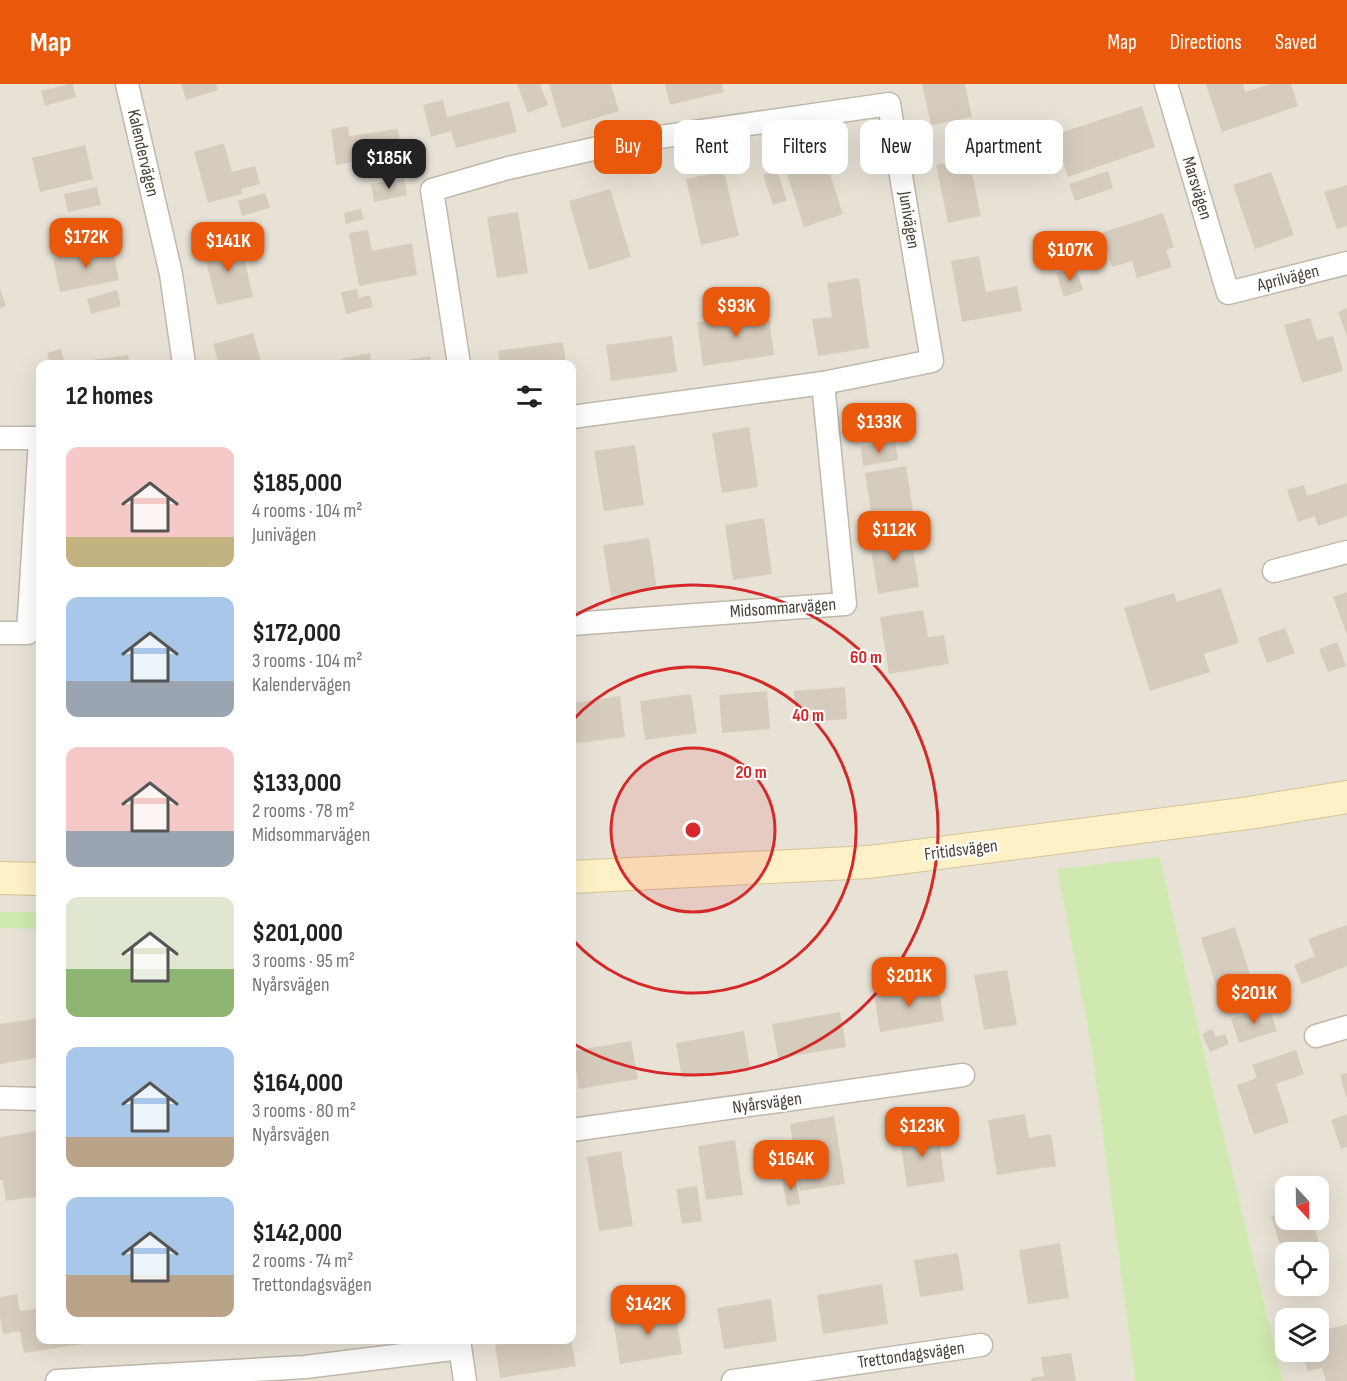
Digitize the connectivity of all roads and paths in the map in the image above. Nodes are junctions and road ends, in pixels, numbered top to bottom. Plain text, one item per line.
1 (128, 84) edge
2 (1166, 84) edge
3 (1347, 263) edge
4 (1228, 293) joint
5 (183, 360) edge
6 (458, 360) edge
7 (823, 383) junction
8 (576, 416) edge
9 (0, 438) edge
10 (36, 439) edge
11 (36, 504) edge
12 (1347, 552) edge
13 (1274, 571) dead end
14 (576, 624) edge
15 (0, 633) edge
16 (1347, 797) edge
17 (576, 877) edge
18 (0, 878) edge
19 (36, 879) edge
20 (1347, 1027) edge
21 (1316, 1036) dead end
22 (963, 1075) dead end
23 (0, 1098) edge
24 (36, 1099) edge
25 (576, 1129) edge
26 (459, 1344) edge
27 (981, 1345) dead end
28 (57, 1381) edge
29 (465, 1381) edge
30 (733, 1381) edge

1 - 5 street, Kalendervägen
2 - 4 street, Marsvägen
3 - 4 street, Aprilvägen
6 - 7 street, Junivägen
7 - 8 street, Junivägen
7 - 14 street, Midsommarvägen
9 - 10 street
11 - 15 street
12 - 13 street
16 - 17 street, Fritidsvägen
18 - 19 street
20 - 21 street
22 - 25 street, Nyårsvägen
23 - 24 street
26 - 28 street
26 - 29 street
27 - 30 street, Trettondagsvägen

